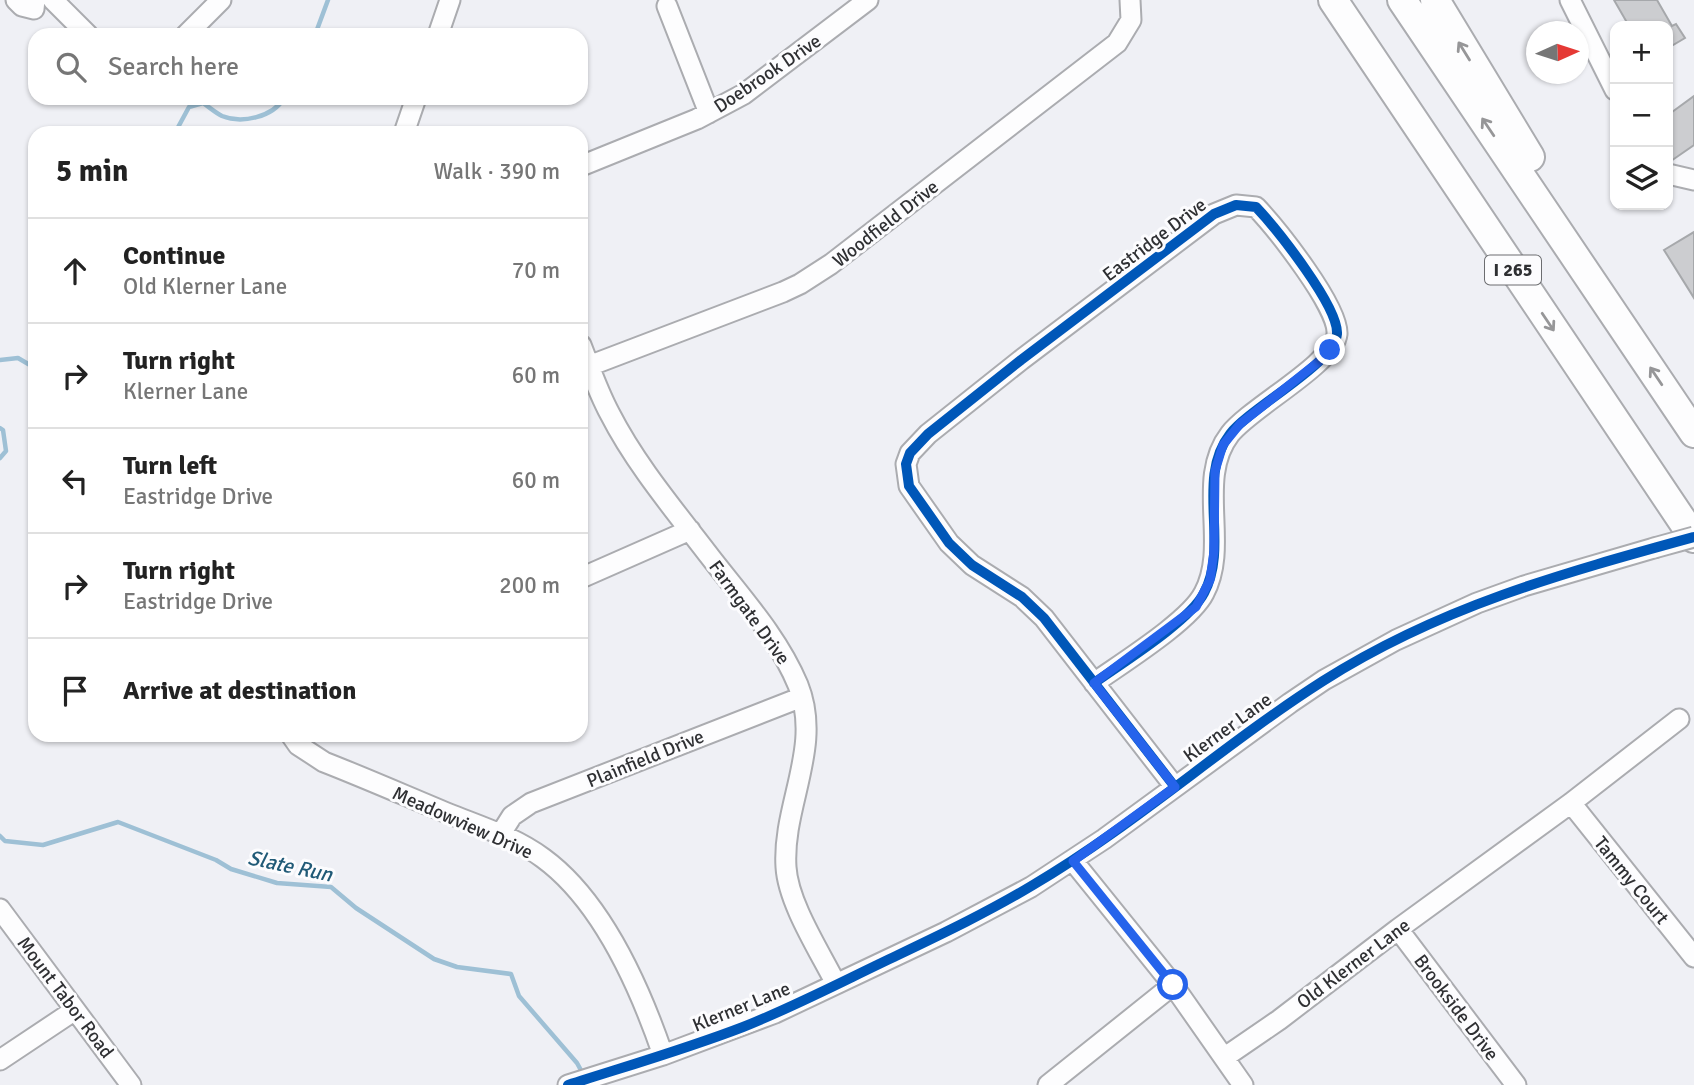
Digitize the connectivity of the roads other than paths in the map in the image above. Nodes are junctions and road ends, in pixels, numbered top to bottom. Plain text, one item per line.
1 (16, 0) edge
2 (53, 0) edge
3 (221, 0) edge
4 (450, 0) edge
5 (868, 0) edge
6 (1130, 0) edge
7 (1311, 0) edge
8 (1333, 0) edge
9 (1402, 0) edge
10 (1435, 0) edge
11 (1570, 0) edge
12 (35, 4) edge
13 (667, 6) dead end
14 (81, 28) edge
15 (193, 28) edge
16 (440, 28) edge
17 (1612, 84) edge
18 (414, 105) edge
19 (709, 113) junction
20 (406, 126) edge
21 (588, 163) edge
22 (1673, 175) edge
23 (1694, 180) edge
24 (1481, 222) junction
25 (1618, 321) junction
26 (588, 367) edge
27 (588, 373) edge
28 (1694, 433) edge
29 (690, 530) junction
30 (1694, 537) edge
31 (588, 575) edge
32 (1094, 683) junction
33 (802, 697) junction
34 (1679, 719) dead end
35 (296, 742) edge
36 (1175, 787) junction
37 (1571, 803) junction
38 (500, 835) junction
39 (1073, 861) junction
40 (0, 909) edge
41 (1398, 929) junction
42 (1694, 957) edge
43 (836, 984) junction
44 (1173, 985) junction
45 (75, 1010) junction
46 (663, 1055) junction
47 (1225, 1057) junction
48 (0, 1060) edge
49 (131, 1085) edge
50 (569, 1085) edge
51 (1048, 1085) edge
52 (1243, 1085) edge
53 (1516, 1085) edge

1 - 12 street
2 - 14 street
3 - 15 street
4 - 16 street
5 - 19 street, Doebrook Drive
6 - 26 street, Woodfield Drive
7 - 24 highway
8 - 24 highway, I 265
25 -> 9 highway, I 265
25 -> 10 highway
11 - 17 street
13 - 19 street
18 - 20 street
19 - 21 street, Doebrook Drive
22 - 23 street
24 -> 30 highway, I 265
28 -> 25 highway, I 265
27 - 29 street, Farmgate Drive
29 - 31 street
29 - 33 street, Farmgate Drive
30 - 36 street, Klerner Lane, bridge
32 - 32 street, Eastridge Drive
32 - 36 street, Eastridge Drive
33 - 38 street, Plainfield Drive
33 - 43 street, Farmgate Drive
34 - 37 street, Old Klerner Lane
35 - 38 street, Meadowview Drive
36 - 39 street, Klerner Lane
37 - 41 street, Old Klerner Lane
37 - 42 street, Tammy Court
38 - 46 street, Meadowview Drive
39 - 43 street, Klerner Lane
39 - 44 street
40 - 45 street, Mount Tabor Road
41 - 47 street, Old Klerner Lane
41 - 53 street, Brookside Drive
43 - 46 street, Klerner Lane
44 - 47 street
44 - 51 street
45 - 48 street
45 - 49 street, Mount Tabor Road
46 - 50 street, Klerner Lane
47 - 52 street

